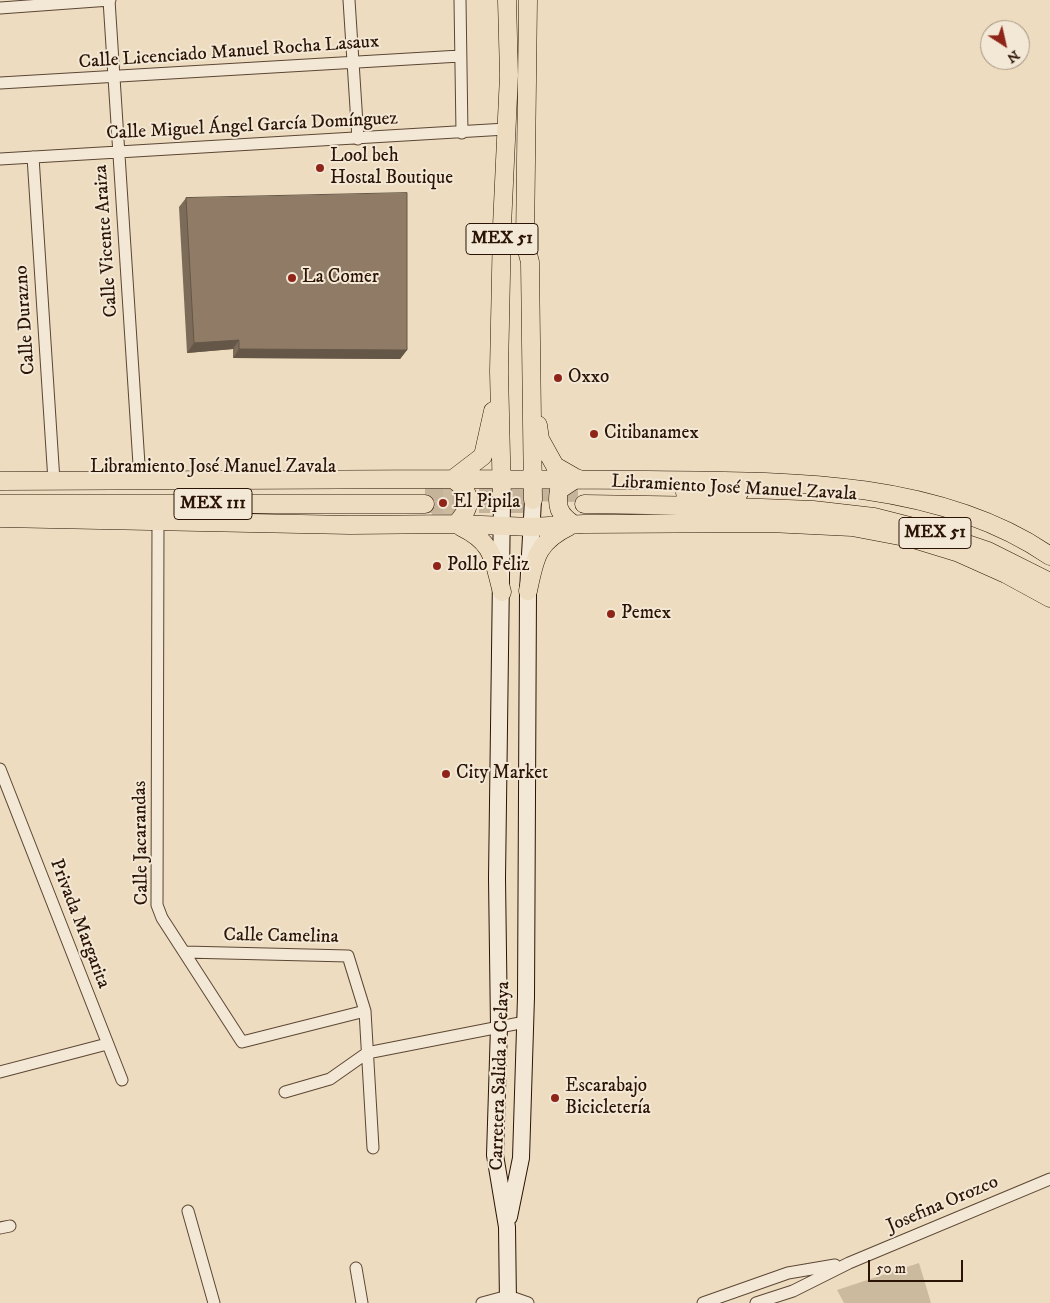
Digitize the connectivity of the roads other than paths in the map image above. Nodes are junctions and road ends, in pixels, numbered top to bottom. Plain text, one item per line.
1 (110, 0) edge
2 (349, 0) edge
3 (460, 0) edge
4 (507, 0) edge
5 (528, 0) edge
6 (0, 8) edge
7 (460, 56) junction
8 (353, 62) junction
9 (114, 78) junction
10 (0, 83) edge
11 (506, 129) junction
12 (462, 133) junction
13 (358, 139) junction
14 (119, 152) junction
15 (33, 157) junction
16 (0, 159) edge
17 (500, 371) junction
18 (533, 388) junction
19 (502, 478) junction
20 (533, 478) junction
21 (453, 479) junction
22 (140, 480) junction
23 (0, 481) edge
24 (54, 481) junction
25 (0, 489) edge
26 (582, 492) junction
27 (533, 500) joint
28 (502, 501) joint
29 (0, 504) edge
30 (0, 518) edge
31 (158, 522) junction
32 (456, 524) junction
33 (573, 524) junction
34 (502, 526) junction
35 (532, 527) junction
36 (1050, 556) edge
37 (1050, 564) edge
38 (1050, 582) edge
39 (528, 590) junction
40 (502, 592) junction
41 (1050, 598) edge
42 (0, 770) edge
43 (2, 782) edge
44 (526, 908) junction
45 (498, 910) junction
46 (185, 952) junction
47 (365, 1011) junction
48 (525, 1022) junction
49 (499, 1027) junction
50 (107, 1044) junction
51 (367, 1053) junction
52 (0, 1072) edge
53 (122, 1080) dead end
54 (285, 1092) dead end
55 (373, 1148) dead end
56 (1050, 1178) edge
57 (188, 1211) dead end
58 (507, 1227) junction
59 (849, 1263) junction
60 (356, 1268) dead end
61 (508, 1300) edge
62 (214, 1303) edge
63 (362, 1303) edge
64 (482, 1303) edge
65 (528, 1303) edge
66 (704, 1303) edge
67 (756, 1303) edge

1 - 6 street
1 - 9 street, Calle Vicente Araiza
2 - 8 street
3 - 7 street
4 - 11 main road, MEX 51
5 - 18 main road, MEX 51
7 - 8 street, Calle Licenciado Manuel Rocha Lasaux
7 - 12 street
8 - 9 street, Calle Licenciado Manuel Rocha Lasaux
8 - 13 street
9 - 10 street, Calle Licenciado Manuel Rocha Lasaux
9 - 14 street, Calle Vicente Araiza
11 - 12 street, Calle Miguel Ángel García Domínguez
11 - 17 main road, MEX 51
12 - 13 street, Calle Miguel Ángel García Domínguez
13 - 14 street, Calle Miguel Ángel García Domínguez
14 - 15 street, Calle Miguel Ángel García Domínguez
14 - 22 street, Calle Vicente Araiza
15 - 16 street, Calle Miguel Ángel García Domínguez
15 - 24 street, Calle Durazno
17 - 19 main road, MEX 51
17 - 21 main road
18 - 20 main road, MEX 51
18 - 26 main road
19 - 20 main road
19 - 21 main road
19 - 28 main road, MEX 51
20 - 26 main road
20 - 27 main road, MEX 51
21 - 22 main road
21 - 32 main road
22 - 24 main road
23 - 24 main road
25 - 29 main road, Libramiento José Manuel Zavala / MEX 111
26 - 33 main road
26 - 36 main road
26 - 37 main road, Libramiento José Manuel Zavala / MEX 51
26 - 38 main road, Libramiento José Manuel Zavala / MEX 51
27 - 35 main road, Carretera Salida a Celaya / MEX 51
28 - 34 main road, Carretera Salida a Celaya / MEX 51
30 - 31 main road
31 - 32 main road
31 - 46 street, Calle Jacarandas
32 - 34 main road
32 - 40 main road
33 - 35 main road
33 - 39 main road
33 - 41 main road
34 - 35 main road
34 - 40 main road, Carretera Salida a Celaya / MEX 51
35 - 39 main road, Carretera Salida a Celaya / MEX 51
39 - 44 main road, Carretera Salida a Celaya / MEX 51
40 - 45 main road, Carretera Salida a Celaya / MEX 51
42 - 43 street, Privada Margarita
43 - 50 street, Privada Margarita
44 - 45 main road
44 - 48 main road, Carretera Salida a Celaya / MEX 51
45 - 49 main road, Carretera Salida a Celaya / MEX 51
46 - 47 street, Calle Camelina
46 - 47 street, Calle Jacarandas
47 - 51 street
48 - 49 street
48 - 58 main road, Carretera Salida a Celaya / MEX 51
49 - 51 street
49 - 58 main road, Carretera Salida a Celaya / MEX 51
50 - 52 street
50 - 53 street, Privada Margarita
51 - 54 street
51 - 55 street
56 - 59 street, Josefina Orozco
57 - 62 street
58 - 61 main road, MEX 51
59 - 66 street, Josefina Orozco
59 - 67 street, Josefina Orozco
60 - 63 street
61 - 64 street
61 - 65 street

